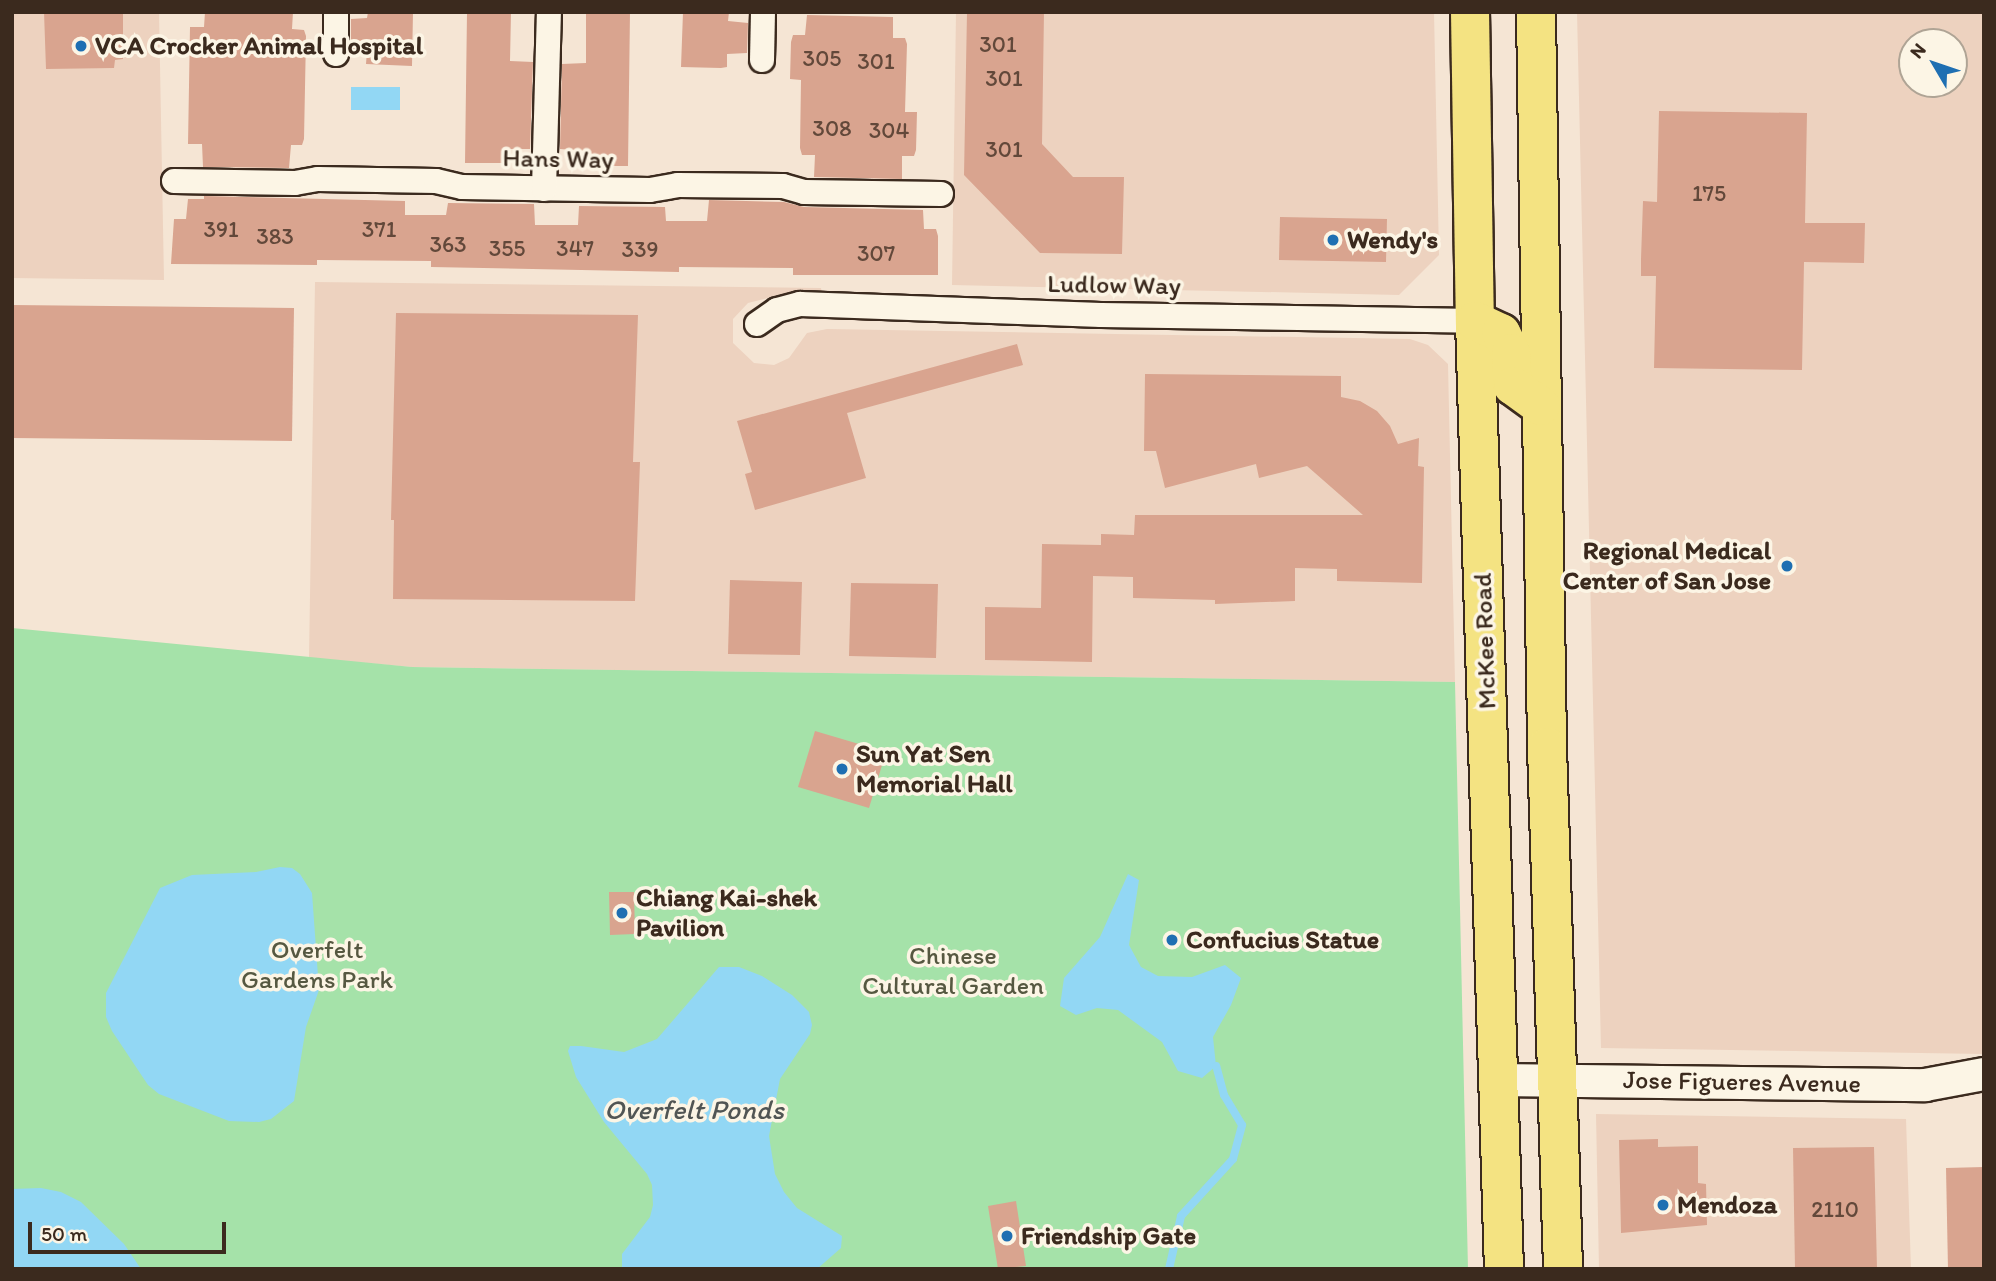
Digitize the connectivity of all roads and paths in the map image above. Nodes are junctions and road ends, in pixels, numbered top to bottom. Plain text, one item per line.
1 (336, 12) edge
2 (548, 12) edge
3 (763, 12) edge
4 (1470, 12) edge
5 (1537, 16) edge
6 (336, 54) dead end
7 (762, 60) dead end
8 (174, 181) dead end
9 (544, 189) junction
10 (941, 194) dead end
11 (1475, 321) junction
12 (757, 324) dead end
13 (1541, 406) junction
14 (1984, 1074) edge
15 (1499, 1080) junction
16 (1555, 1080) junction
17 (1504, 1269) edge
18 (1563, 1269) edge

1 - 6 street
2 - 9 street
3 - 7 street
4 - 11 main road, McKee Road
5 - 13 main road
8 - 9 street, Hans Way
9 - 10 street, Hans Way
11 - 12 street, Ludlow Way
11 - 13 main road
11 - 15 main road, McKee Road
13 - 16 main road
14 - 16 street, Jose Figueres Avenue
15 - 16 street, Jose Figueres Avenue
15 - 17 main road, McKee Road
16 - 18 main road

